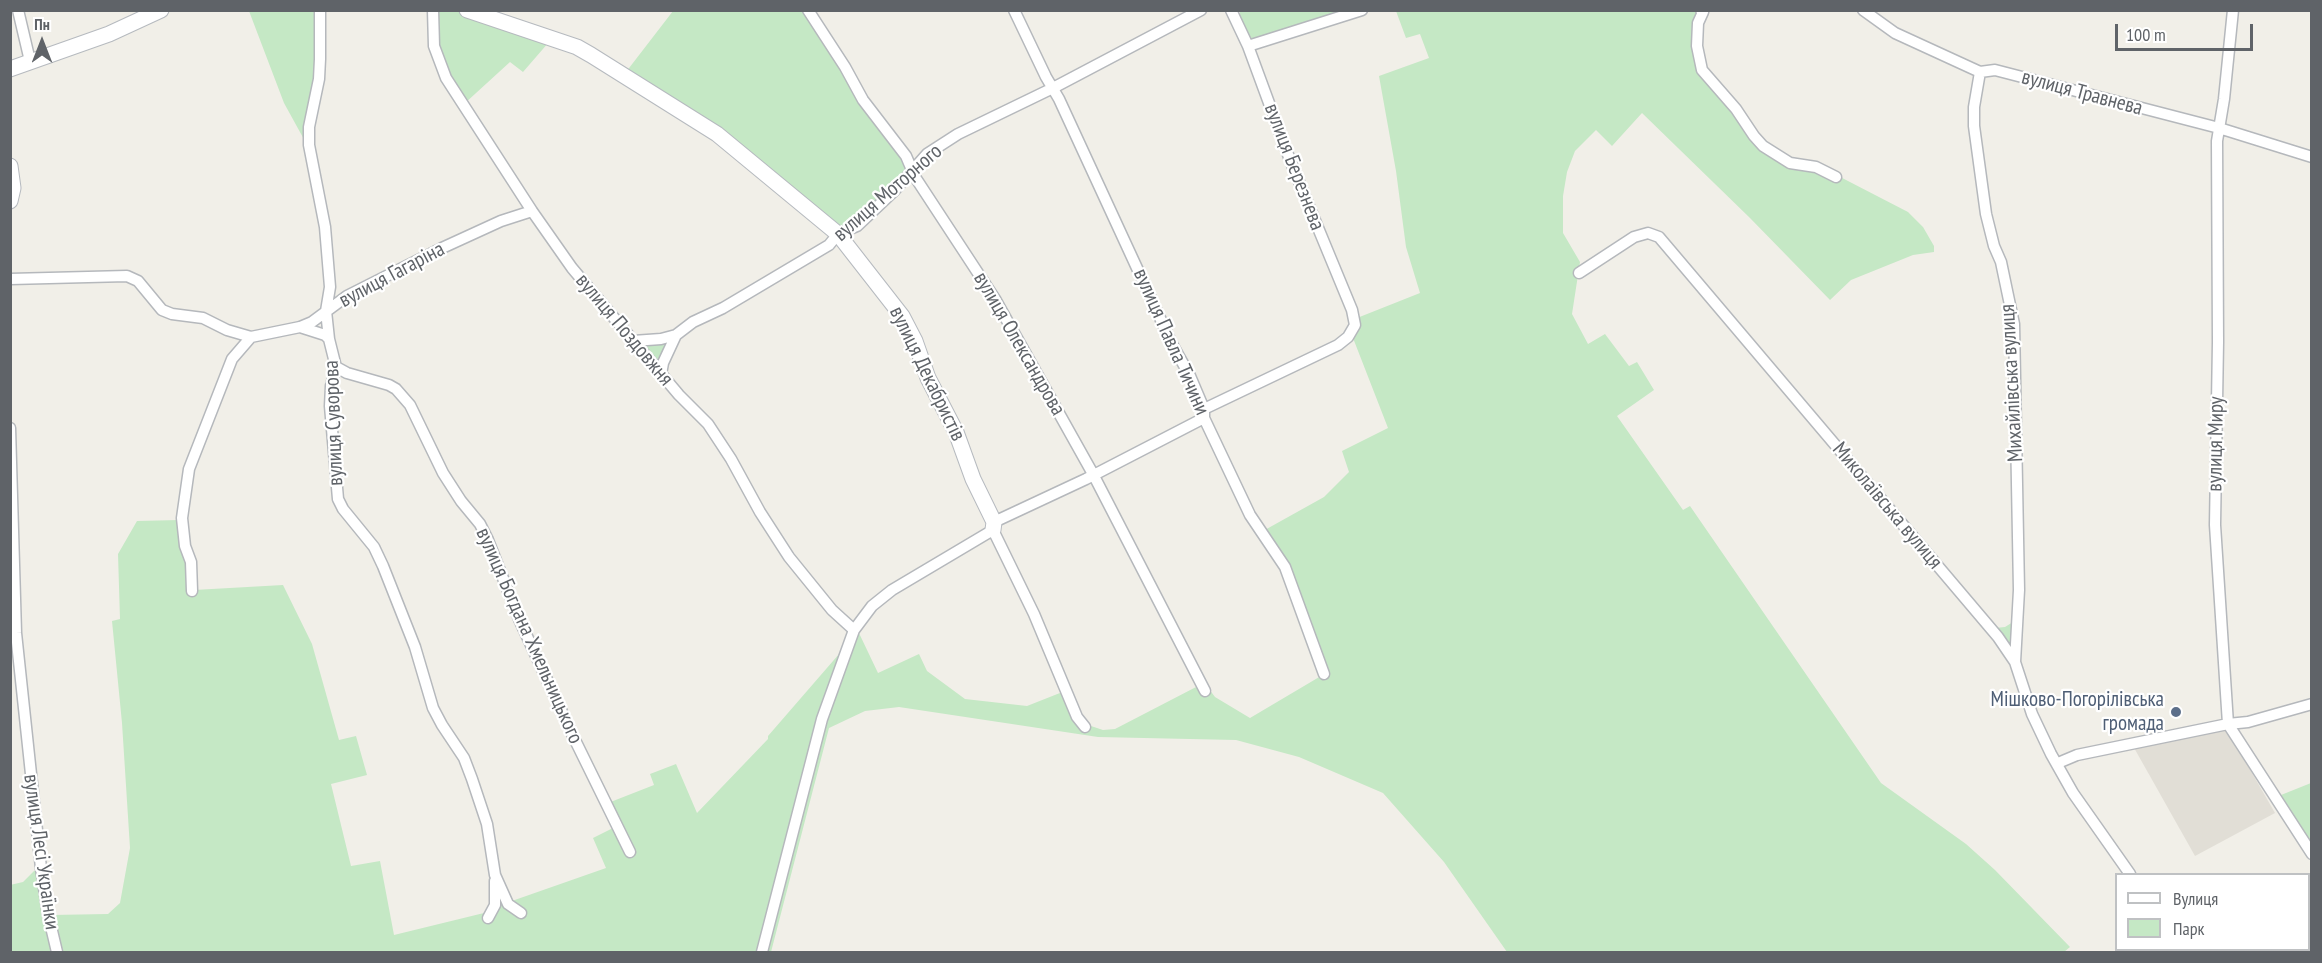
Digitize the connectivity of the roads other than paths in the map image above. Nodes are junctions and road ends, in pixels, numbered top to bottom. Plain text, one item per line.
1 (18, 10) edge
2 (161, 10) edge
3 (320, 10) edge
4 (433, 10) edge
5 (467, 10) edge
6 (808, 10) edge
7 (1014, 10) edge
8 (1201, 10) edge
9 (1231, 10) edge
10 (1362, 10) edge
11 (1863, 10) edge
12 (2233, 10) edge
13 (1703, 11) edge
14 (1248, 46) junction
15 (30, 61) junction
16 (10, 69) edge
17 (1980, 72) junction
18 (1053, 88) junction
19 (2219, 128) junction
20 (2312, 157) edge
21 (10, 166) edge
22 (912, 170) junction
23 (1836, 177) dead end
24 (10, 201) edge
25 (532, 211) junction
26 (838, 234) junction
27 (1579, 273) dead end
28 (10, 279) edge
29 (326, 311) junction
30 (300, 327) junction
31 (676, 334) junction
32 (251, 337) junction
33 (329, 339) junction
34 (633, 341) junction
35 (336, 367) junction
36 (661, 374) junction
37 (1204, 413) junction
38 (10, 428) edge
39 (1093, 474) junction
40 (994, 526) junction
41 (192, 591) dead end
42 (854, 630) junction
43 (2015, 662) junction
44 (1324, 674) dead end
45 (1205, 691) dead end
46 (2312, 704) edge
47 (2228, 724) junction
48 (1084, 727) dead end
49 (2058, 763) junction
50 (630, 852) dead end
51 (2312, 854) edge
52 (2129, 873) edge
53 (495, 875) junction
54 (520, 912) dead end
55 (488, 918) dead end
56 (57, 952) edge
57 (762, 952) edge

1 - 15 street
2 - 15 street
3 - 29 street, вулиця Суворова
4 - 25 street, вулиця Поздовжня
5 - 26 street, вулиця Декабристів
6 - 22 street, вулиця Олександрова
7 - 18 street, вулиця Павла Тичини
8 - 18 street, вулиця Моторного
9 - 14 street, вулиця Березнева
10 - 14 street
11 - 17 street, вулиця Травнева
12 - 19 street, вулиця Миру
13 - 23 street
14 - 37 street, вулиця Березнева
15 - 16 street
17 - 19 street, вулиця Травнева
17 - 43 street, Михайлівська вулиця
18 - 22 street, вулиця Моторного
18 - 37 street, вулиця Павла Тичини
19 - 20 street, вулиця Травнева
19 - 47 street, вулиця Миру
21 - 24 street
22 - 26 street, вулиця Моторного
22 - 39 street, вулиця Олександрова
25 - 29 street, вулиця Гагаріна
25 - 34 street, вулиця Поздовжня
26 - 31 street, вулиця Моторного
26 - 40 street, вулиця Декабристів
27 - 43 street, Миколаївська вулиця
28 - 32 street, вулиця Гагаріна
29 - 30 street, вулиця Гагаріна
29 - 33 street, вулиця Суворова
30 - 32 street, вулиця Гагаріна
30 - 33 street
31 - 34 street, вулиця Моторного
31 - 36 street
32 - 41 street
33 - 35 street, вулиця Суворова
34 - 36 street, вулиця Поздовжня
35 - 50 street, вулиця Богдана Хмельницького
35 - 53 street, вулиця Суворова
36 - 42 street, вулиця Поздовжня
37 - 39 street
37 - 44 street, вулиця Павла Тичини
38 - 56 street, вулиця Лесі Українки
39 - 40 street
39 - 45 street, вулиця Олександрова
40 - 42 street
40 - 48 street, вулиця Декабристів
42 - 57 street
43 - 49 street, Миколаївська вулиця
46 - 47 street
47 - 49 street
47 - 51 street, вулиця Миру
49 - 52 street, Миколаївська вулиця
53 - 54 street, вулиця Суворова
53 - 55 street, вулиця Суворова

